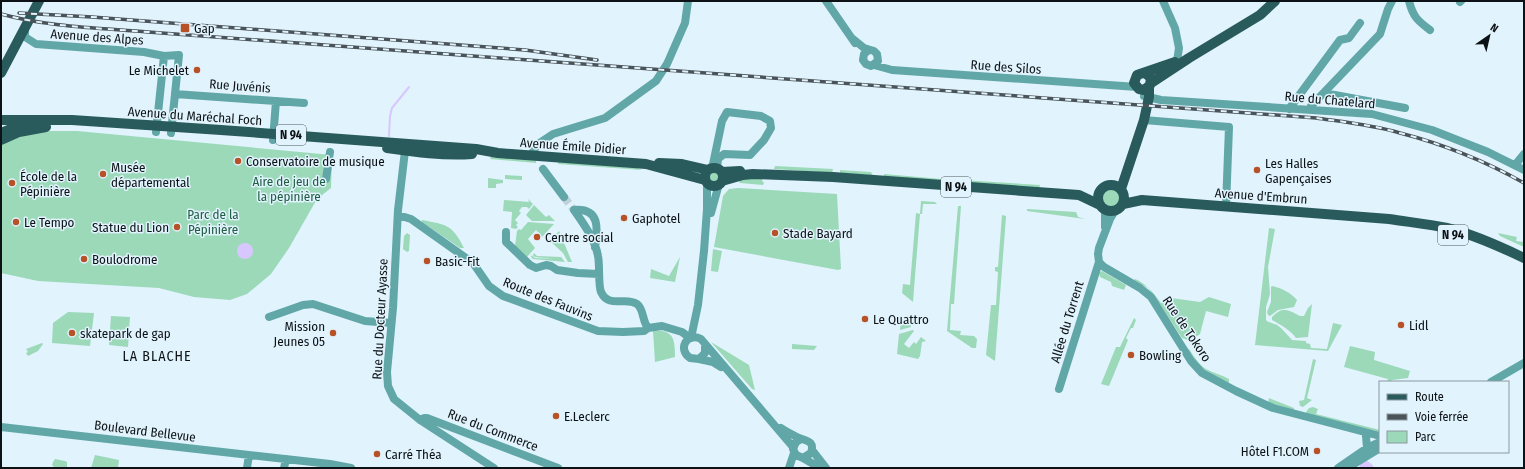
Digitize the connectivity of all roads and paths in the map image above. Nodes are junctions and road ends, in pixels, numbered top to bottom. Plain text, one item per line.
1 (39, 1) edge
2 (47, 1) edge
3 (688, 1) edge
4 (826, 1) edge
5 (1163, 1) edge
6 (1274, 1) edge
7 (1392, 1) edge
8 (1409, 1) edge
9 (1360, 23) dead end
10 (25, 27) junction
11 (1430, 30) dead end
12 (26, 38) junction
13 (853, 39) junction
14 (869, 50) junction
15 (164, 56) junction
16 (10, 57) junction
17 (862, 57) junction
18 (1189, 58) junction
19 (876, 62) junction
20 (1178, 62) junction
21 (1, 73) edge
22 (1145, 90) junction
23 (1324, 93) junction
24 (175, 94) junction
25 (1172, 100) junction
26 (276, 101) junction
27 (304, 103) dead end
28 (1289, 108) junction
29 (1405, 108) dead end
30 (1310, 110) junction
31 (1, 120) edge
32 (1144, 120) junction
33 (46, 127) junction
34 (156, 129) junction
35 (171, 130) junction
36 (1, 133) edge
37 (273, 137) junction
38 (1, 140) edge
39 (408, 148) junction
40 (330, 152) dead end
41 (1524, 154) edge
42 (531, 155) junction
43 (646, 164) junction
44 (1521, 167) edge
45 (543, 169) dead end
46 (717, 174) junction
47 (326, 179) dead end
48 (706, 181) junction
49 (1100, 189) junction
50 (1120, 189) junction
51 (1079, 195) junction
52 (564, 197) tunnel mouth
53 (1142, 200) junction
54 (1226, 206) junction
55 (1110, 207) junction
56 (398, 211) junction
57 (1379, 220) junction
58 (506, 232) dead end
59 (705, 243) junction
60 (595, 246) dead end
61 (1524, 258) edge
62 (1099, 262) junction
63 (1524, 263) edge
64 (599, 274) junction
65 (269, 317) dead end
66 (391, 323) junction
67 (646, 325) junction
68 (668, 327) junction
69 (696, 340) junction
70 (684, 348) junction
71 (699, 359) junction
72 (1524, 363) edge
73 (727, 371) junction
74 (1493, 381) edge
75 (1059, 389) dead end
76 (420, 420) junction
77 (776, 425) junction
78 (1, 427) edge
79 (1366, 433) junction
80 (801, 439) junction
81 (1376, 445) edge
82 (812, 450) junction
83 (798, 454) junction
84 (249, 455) junction
85 (286, 459) junction
86 (247, 468) edge
87 (284, 468) edge
88 (349, 468) edge
89 (494, 468) edge
90 (558, 468) edge
91 (789, 468) edge
92 (820, 468) edge
93 (826, 468) edge
94 (1338, 468) edge
95 (1347, 468) edge

1 - 10 main road
2 - 12 main road
3 - 42 street
4 - 13 street
5 - 20 street
6 - 18 main road
7 - 23 street
8 - 11 street
9 - 28 street
10 - 12 street
10 - 16 main road
12 - 15 street, Avenue des Alpes
12 - 16 main road
13 - 14 street
13 - 17 street
14 - 17 street
14 - 19 street
15 - 24 street, Avenue des Alpes
15 - 34 street
16 - 21 main road
17 - 19 street
18 - 20 main road
18 - 22 main road
19 - 22 street, Rue des Silos
20 - 22 main road
22 - 25 street, Rue du Chatelard
22 - 25 street, Rue du Chatelard
22 - 32 main road
23 - 29 street
23 - 30 street
24 - 26 street, Rue Juvénis
24 - 35 street
25 - 28 street, Rue du Chatelard
26 - 27 street, Rue Juvénis
26 - 37 street
28 - 30 street, Rue du Chatelard
30 - 44 street, Rue du Chatelard
31 - 34 main road, Avenue du Maréchal Foch / N 94
32 - 50 main road
32 - 54 street
33 - 34 main road, Avenue du Maréchal Foch / N 94
33 - 36 main road, Avenue du Maréchal Foch / N 94
33 - 38 main road
34 - 35 main road, Avenue du Maréchal Foch / N 94
35 - 37 main road, Avenue du Maréchal Foch / N 94
37 - 39 main road, Avenue du Maréchal Foch / N 94
39 - 42 main road, Avenue Émile Didier / N 94
39 - 56 street, Rue du Docteur Ayasse
40 - 47 street
41 - 44 street
42 - 43 main road, Avenue Émile Didier / N 94
43 - 46 main road, Avenue Émile Didier / N 94
43 - 48 main road, Avenue Émile Didier / N 94
45 - 52 street
46 - 46 street
46 - 48 main road
46 - 48 main road, Avenue Émile Didier
46 - 51 main road, Avenue Émile Didier / N 94
46 - 59 street
48 - 59 street
49 - 50 main road
49 - 51 main road, Avenue Émile Didier / N 94
49 - 55 main road
50 - 53 main road, Avenue d'Embrun / N 94
50 - 55 main road
51 - 55 main road, Avenue Émile Didier / N 94
53 - 54 main road, Avenue d'Embrun / N 94
53 - 55 main road, Avenue d'Embrun / N 94
54 - 57 main road, Avenue d'Embrun / N 94
55 - 62 street
56 - 66 street, Rue du Docteur Ayasse
56 - 67 street, Route des Fauvins
57 - 61 main road, Avenue d'Embrun / N 94
57 - 63 main road, Avenue d'Embrun / N 94
58 - 64 street
59 - 69 street
60 - 64 street
62 - 75 street, Allée du Torrent
62 - 79 street, Rue de Tokoro
64 - 67 street
65 - 66 street
66 - 76 street, Rue du Docteur Ayasse
67 - 68 street, Route des Fauvins
68 - 69 street, Route des Fauvins
68 - 70 street
69 - 70 street
69 - 71 street
69 - 73 street, Route des Fauvins
70 - 71 street
71 - 73 street, Route des Fauvins
72 - 74 street
73 - 77 street, Route des Fauvins
76 - 89 street, Rue du Docteur Ayasse
76 - 90 street, Rue du Commerce
77 - 80 street, Route des Fauvins
77 - 83 street, Route des Fauvins
78 - 84 street, Boulevard Bellevue
79 - 81 street, Rue de Tokoro
79 - 81 street
80 - 82 street
80 - 83 street
81 - 94 street
81 - 95 street
82 - 83 street
82 - 93 street
83 - 91 street
83 - 92 street, Route des Fauvins
84 - 85 street, Boulevard Bellevue
84 - 86 street
85 - 87 street
85 - 88 street, Boulevard Bellevue

